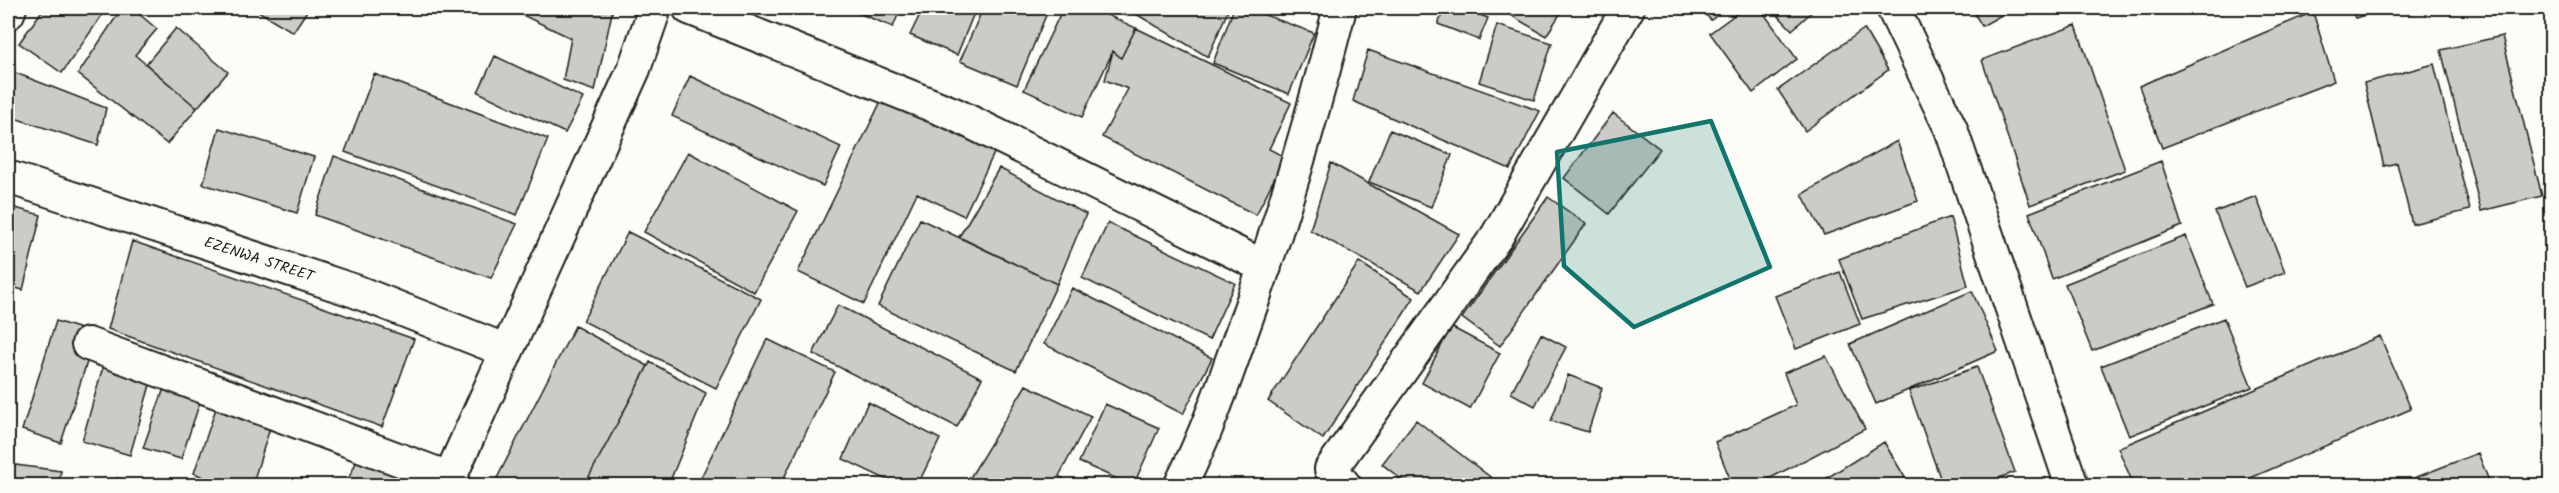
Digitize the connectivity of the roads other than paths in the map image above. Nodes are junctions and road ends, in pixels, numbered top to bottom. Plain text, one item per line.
1 (10, 8) edge
2 (655, 8) edge
3 (689, 8) edge
4 (1340, 8) edge
5 (1628, 8) edge
6 (1893, 8) edge
7 (8, 13) edge
8 (8, 177) edge
9 (1265, 267) junction
10 (88, 344) dead end
11 (507, 351) junction
12 (447, 482) edge
13 (1180, 486) edge
14 (1345, 486) edge
15 (2072, 486) edge

1 - 7 street
2 - 11 street
3 - 9 street
4 - 9 street
5 - 14 street
6 - 15 street
8 - 11 street, EZENWA STREET
9 - 13 street
10 - 12 street
11 - 12 street

